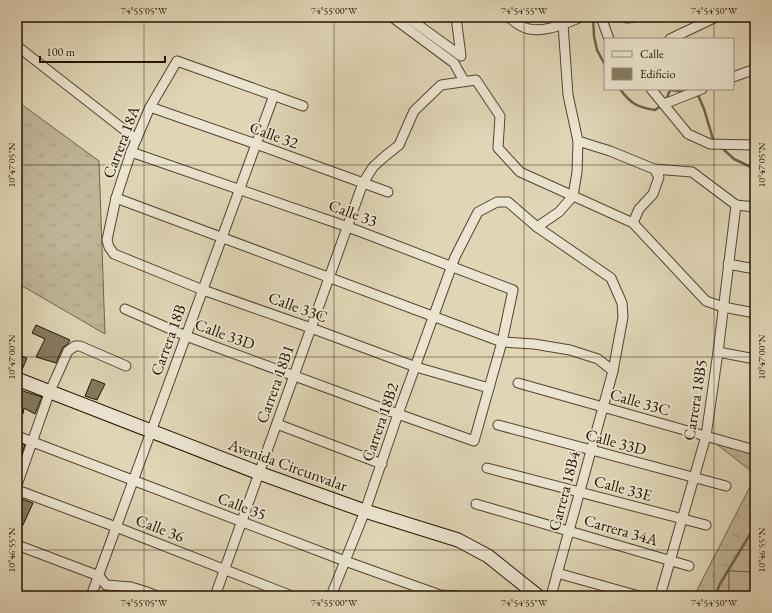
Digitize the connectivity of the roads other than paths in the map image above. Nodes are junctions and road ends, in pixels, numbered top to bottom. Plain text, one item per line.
1 (392, 17) edge
2 (407, 17) edge
3 (456, 17) edge
4 (508, 17) edge
5 (581, 17) edge
6 (601, 17) edge
7 (716, 17) edge
8 (521, 22) edge
9 (563, 24) junction
10 (609, 38) edge
11 (672, 38) edge
12 (17, 46) edge
13 (755, 68) edge
14 (734, 77) edge
15 (464, 82) junction
16 (651, 90) edge
17 (699, 90) edge
18 (274, 95) junction
19 (664, 104) junction
20 (303, 106) dead end
21 (150, 107) junction
22 (136, 139) junction
23 (578, 141) junction
24 (256, 144) junction
25 (755, 145) edge
26 (131, 152) junction
27 (654, 169) junction
28 (363, 183) junction
29 (240, 189) junction
30 (388, 192) dead end
31 (573, 196) junction
32 (116, 198) junction
33 (736, 205) junction
34 (755, 207) edge
35 (633, 223) junction
36 (348, 227) junction
37 (537, 227) junction
38 (222, 238) junction
39 (107, 240) joint
40 (728, 264) junction
41 (452, 267) junction
42 (755, 269) edge
43 (329, 278) junction
44 (203, 290) junction
45 (723, 307) junction
46 (125, 309) dead end
47 (755, 313) edge
48 (433, 316) junction
49 (311, 328) junction
50 (186, 336) junction
51 (502, 342) junction
52 (718, 352) junction
53 (755, 359) edge
54 (126, 366) dead end
55 (416, 367) junction
56 (613, 371) junction
57 (294, 376) junction
58 (17, 379) edge
59 (518, 383) dead end
60 (489, 388) junction
61 (50, 391) junction
62 (602, 408) junction
63 (398, 414) junction
64 (277, 424) junction
65 (498, 426) dead end
66 (151, 431) junction
67 (17, 436) edge
68 (706, 436) junction
69 (32, 442) junction
70 (591, 450) junction
71 (755, 450) edge
72 (382, 464) junction
73 (487, 468) dead end
74 (259, 473) junction
75 (694, 478) junction
76 (133, 481) junction
77 (17, 485) edge
78 (726, 486) dead end
79 (17, 490) edge
80 (579, 492) junction
81 (476, 504) dead end
82 (364, 511) junction
83 (682, 519) junction
84 (242, 522) junction
85 (706, 525) dead end
86 (116, 527) junction
87 (568, 531) junction
88 (17, 545) edge
89 (670, 560) junction
90 (345, 561) junction
91 (689, 566) dead end
92 (225, 569) junction
93 (557, 572) junction
94 (99, 576) junction
95 (440, 595) edge
96 (91, 596) edge
97 (157, 596) edge
98 (215, 596) edge
99 (292, 596) edge
100 (331, 596) edge
101 (458, 596) edge
102 (538, 596) edge
103 (551, 596) edge
104 (639, 596) edge
105 (660, 596) edge

1 - 15 street
2 - 3 street
4 - 8 street
5 - 9 street
6 - 10 street
7 - 11 street
8 - 9 street
9 - 23 street
12 - 22 street
13 - 14 street
15 - 28 street, Carrera 18B1
15 - 31 street
16 - 19 street
17 - 19 street
18 - 20 street
18 - 21 street, Carrera 18A
18 - 24 street, Carrera 18B
19 - 25 street
21 - 22 street, Carrera 18A
21 - 24 street, Calle 32
22 - 26 street, Carrera 18A
23 - 27 street
23 - 31 street
24 - 28 street, Calle 32
24 - 29 street, Carrera 18B
26 - 29 street, Calle 33
26 - 32 street, Carrera 18A
27 - 33 street
27 - 35 street
28 - 30 street, Calle 32
28 - 36 street, Carrera 18B1
29 - 36 street, Calle 33
29 - 38 street, Carrera 18B
31 - 35 street
31 - 37 street
32 - 38 street
32 - 39 street, Carrera 18A
33 - 34 street
33 - 40 street, Carrera 18B5
35 - 45 street
36 - 41 street, Calle 33
36 - 43 street, Carrera 18B1
37 - 41 street, Carrera 18B2
37 - 56 street, Carrera 18B4
38 - 43 street
38 - 44 street, Carrera 18B
39 - 44 street, Calle 33C
40 - 42 street
40 - 45 street, Carrera 18B5
41 - 48 street, Carrera 18B2
41 - 51 street, Calle 33
43 - 48 street
43 - 49 street, Carrera 18B1
44 - 49 street, Calle 33C
44 - 50 street, Carrera 18B
45 - 47 street
45 - 52 street, Carrera 18B5
46 - 50 street, Calle 33D
48 - 51 street
48 - 55 street, Carrera 18B2
49 - 55 street, Calle 33C
49 - 57 street, Carrera 18B1
50 - 57 street, Calle 33D
50 - 66 street, Carrera 18B
51 - 56 street
51 - 60 street
52 - 53 street
52 - 68 street, Carrera 18B5
54 - 61 street
55 - 60 street, Calle 33C
55 - 63 street, Carrera 18B2
56 - 62 street, Carrera 18B4
57 - 63 street
57 - 64 street, Carrera 18B1
58 - 61 main road, Avenida Circunvalar
59 - 62 street, Calle 33C
60 - 63 street
61 - 66 main road, Avenida Circunvalar
61 - 69 street
62 - 68 street, Calle 33C
62 - 70 street, Carrera 18B4
63 - 72 street, Carrera 18B2
64 - 72 street
64 - 74 street, Carrera 18B1
65 - 70 street, Calle 33D
66 - 74 main road, Avenida Circunvalar
66 - 76 street, Carrera 18B
67 - 69 street, Calle 35
68 - 71 street, Calle 33C
68 - 75 street, Carrera 18B5
69 - 76 street, Calle 35
69 - 77 street
70 - 75 street, Calle 33D
70 - 80 street, Carrera 18B4
72 - 82 street, Carrera 18B2
73 - 80 street, Calle 33E
74 - 82 main road, Avenida Circunvalar
74 - 84 street, Carrera 18B1
75 - 78 street, Calle 33D
75 - 83 street, Carrera 18B5
76 - 84 street, Calle 35
76 - 86 street, Carrera 18B
79 - 86 street, Calle 36
80 - 83 street, Calle 33E
80 - 87 street, Carrera 18B4
81 - 87 street, Carrera 34A
82 - 90 street, Carrera 18B2
82 - 102 main road, Avenida Circunvalar
83 - 85 street, Calle 33E
83 - 89 street, Carrera 18B5
84 - 90 street, Calle 35
84 - 92 street, Carrera 18B1
86 - 92 street, Calle 36
86 - 94 street, Carrera 18B
87 - 89 street, Carrera 34A
87 - 93 street, Carrera 18B4
88 - 94 street
89 - 91 street, Carrera 34A
89 - 105 street, Carrera 18B5
90 - 95 street, Calle 35
90 - 100 street, Carrera 18B2
92 - 98 street, Carrera 18B1
92 - 99 street, Calle 36
93 - 103 street, Carrera 18B4
93 - 104 street
94 - 96 street, Carrera 18B
94 - 97 street
95 - 101 street, Calle 35

